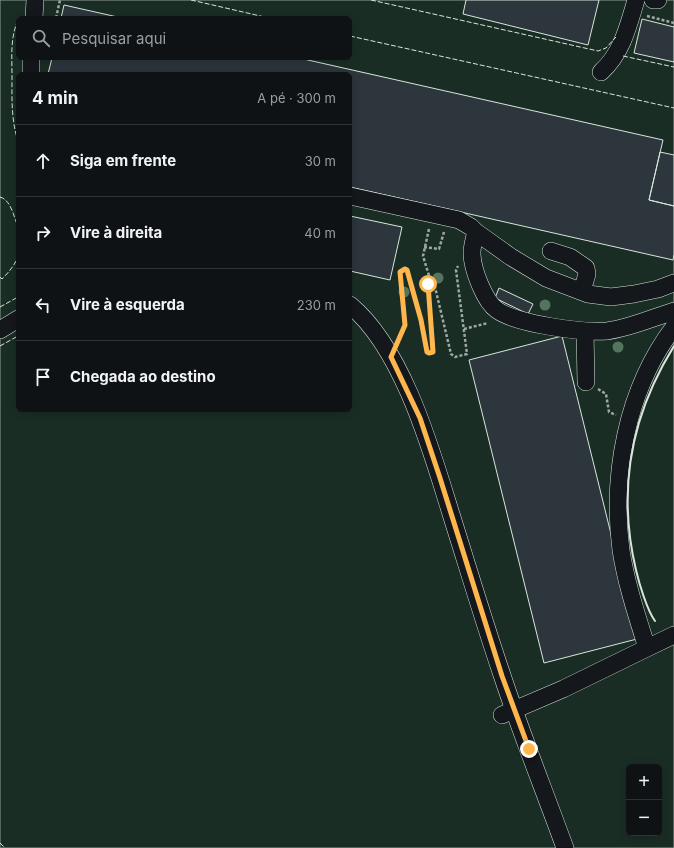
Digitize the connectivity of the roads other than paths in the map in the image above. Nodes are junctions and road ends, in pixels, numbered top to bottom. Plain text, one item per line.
1 (35, 0) edge
2 (653, 0) edge
3 (658, 0) edge
4 (638, 8) edge
5 (34, 16) edge
6 (31, 60) edge
7 (31, 72) edge
8 (601, 72) dead end
9 (352, 196) edge
10 (476, 232) junction
11 (552, 251) dead end
12 (674, 283) edge
13 (582, 291) junction
14 (352, 308) edge
15 (674, 312) edge
16 (16, 320) edge
17 (674, 327) edge
18 (0, 330) edge
19 (585, 332) junction
20 (586, 382) road end
21 (674, 635) edge
22 (647, 648) junction
23 (508, 712) junction
24 (565, 848) edge

1 - 5 lane
2 - 3 lane
4 - 8 lane
6 - 7 lane
9 - 10 lane
10 - 13 lane
10 - 19 lane
11 - 13 lane
12 - 13 lane
14 - 23 lane
15 - 19 lane
16 - 18 lane
17 - 22 lane
19 - 20 lane
21 - 22 lane
22 - 23 lane
23 - 24 lane

